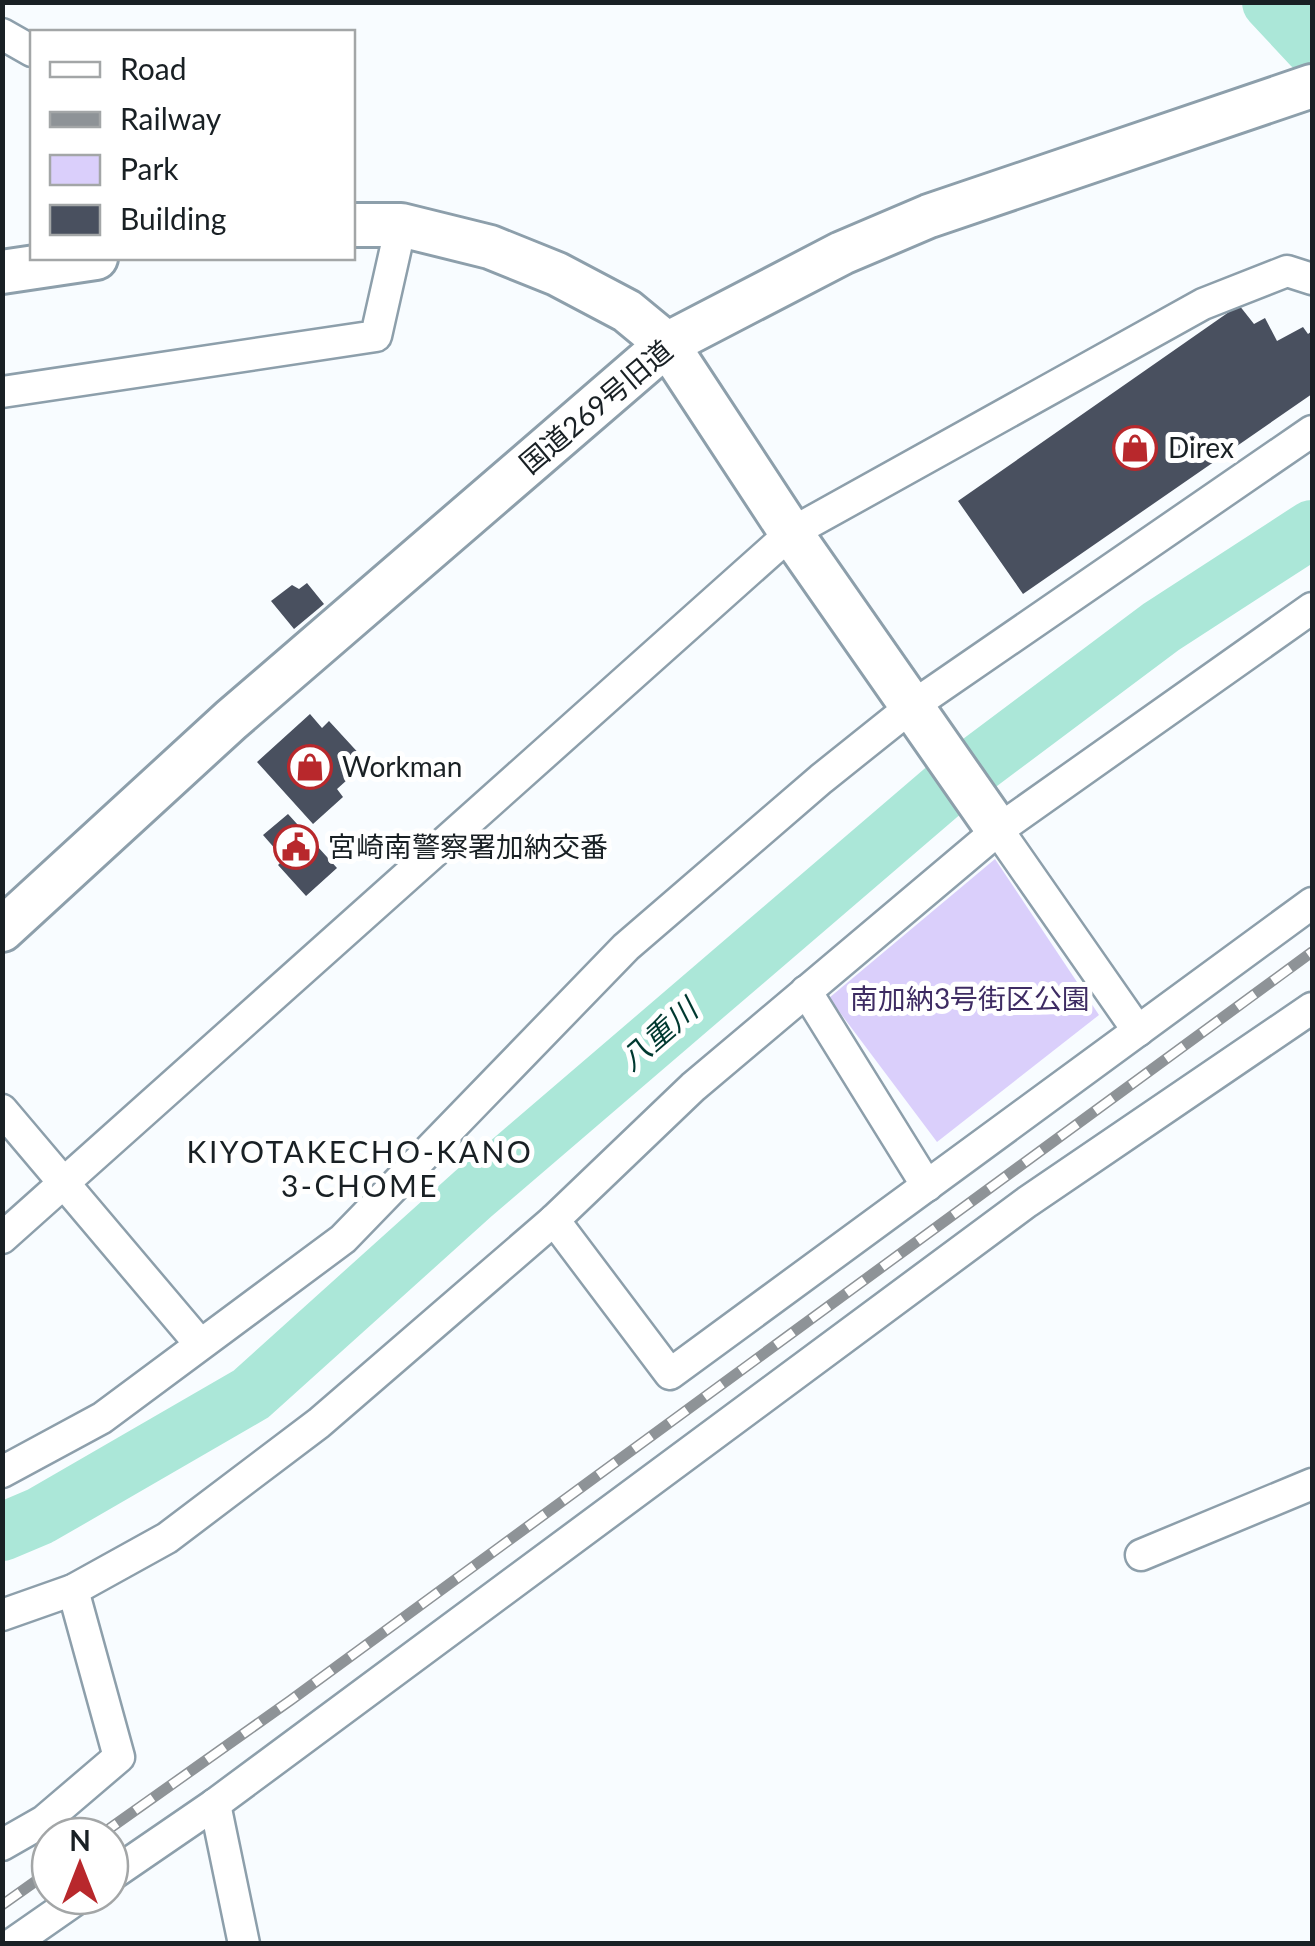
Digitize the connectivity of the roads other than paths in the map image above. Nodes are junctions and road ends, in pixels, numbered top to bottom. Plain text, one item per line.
1 (2, 34) edge
2 (30, 51) edge
3 (1308, 91) edge
4 (355, 225) edge
5 (401, 225) junction
6 (83, 260) edge
7 (2, 272) edge
8 (1312, 279) edge
9 (667, 344) junction
10 (2, 392) edge
11 (1312, 431) edge
12 (791, 532) junction
13 (1312, 608) edge
14 (917, 715) junction
15 (995, 825) junction
16 (1312, 903) edge
17 (2, 930) edge
18 (806, 991) junction
19 (1312, 1008) edge
20 (1138, 1031) junction
21 (2, 1110) edge
22 (64, 1184) junction
23 (927, 1186) junction
24 (554, 1220) junction
25 (2, 1238) edge
26 (200, 1344) junction
27 (2, 1472) edge
28 (1312, 1484) edge
29 (1140, 1554) dead end
30 (74, 1590) junction
31 (2, 1615) edge
32 (215, 1804) junction
33 (2, 1845) edge
34 (130, 1862) edge
35 (52, 1916) edge
36 (12, 1944) edge
37 (244, 1944) edge

1 - 2 street
3 - 9 street, 国道269号旧道
4 - 5 street
5 - 9 street
5 - 10 street
6 - 7 street
8 - 12 street
9 - 12 street
9 - 17 street, 国道269号旧道
11 - 14 street
12 - 14 street
12 - 22 street
13 - 15 street
14 - 15 street
14 - 26 street
15 - 18 street
15 - 20 street
16 - 20 street
18 - 23 street
18 - 24 street
19 - 32 street
20 - 23 street
21 - 22 street
22 - 25 street
22 - 26 street
23 - 24 street
24 - 30 street
26 - 27 street
28 - 29 street
30 - 31 street
30 - 33 street
32 - 34 street
32 - 37 street
35 - 36 street

